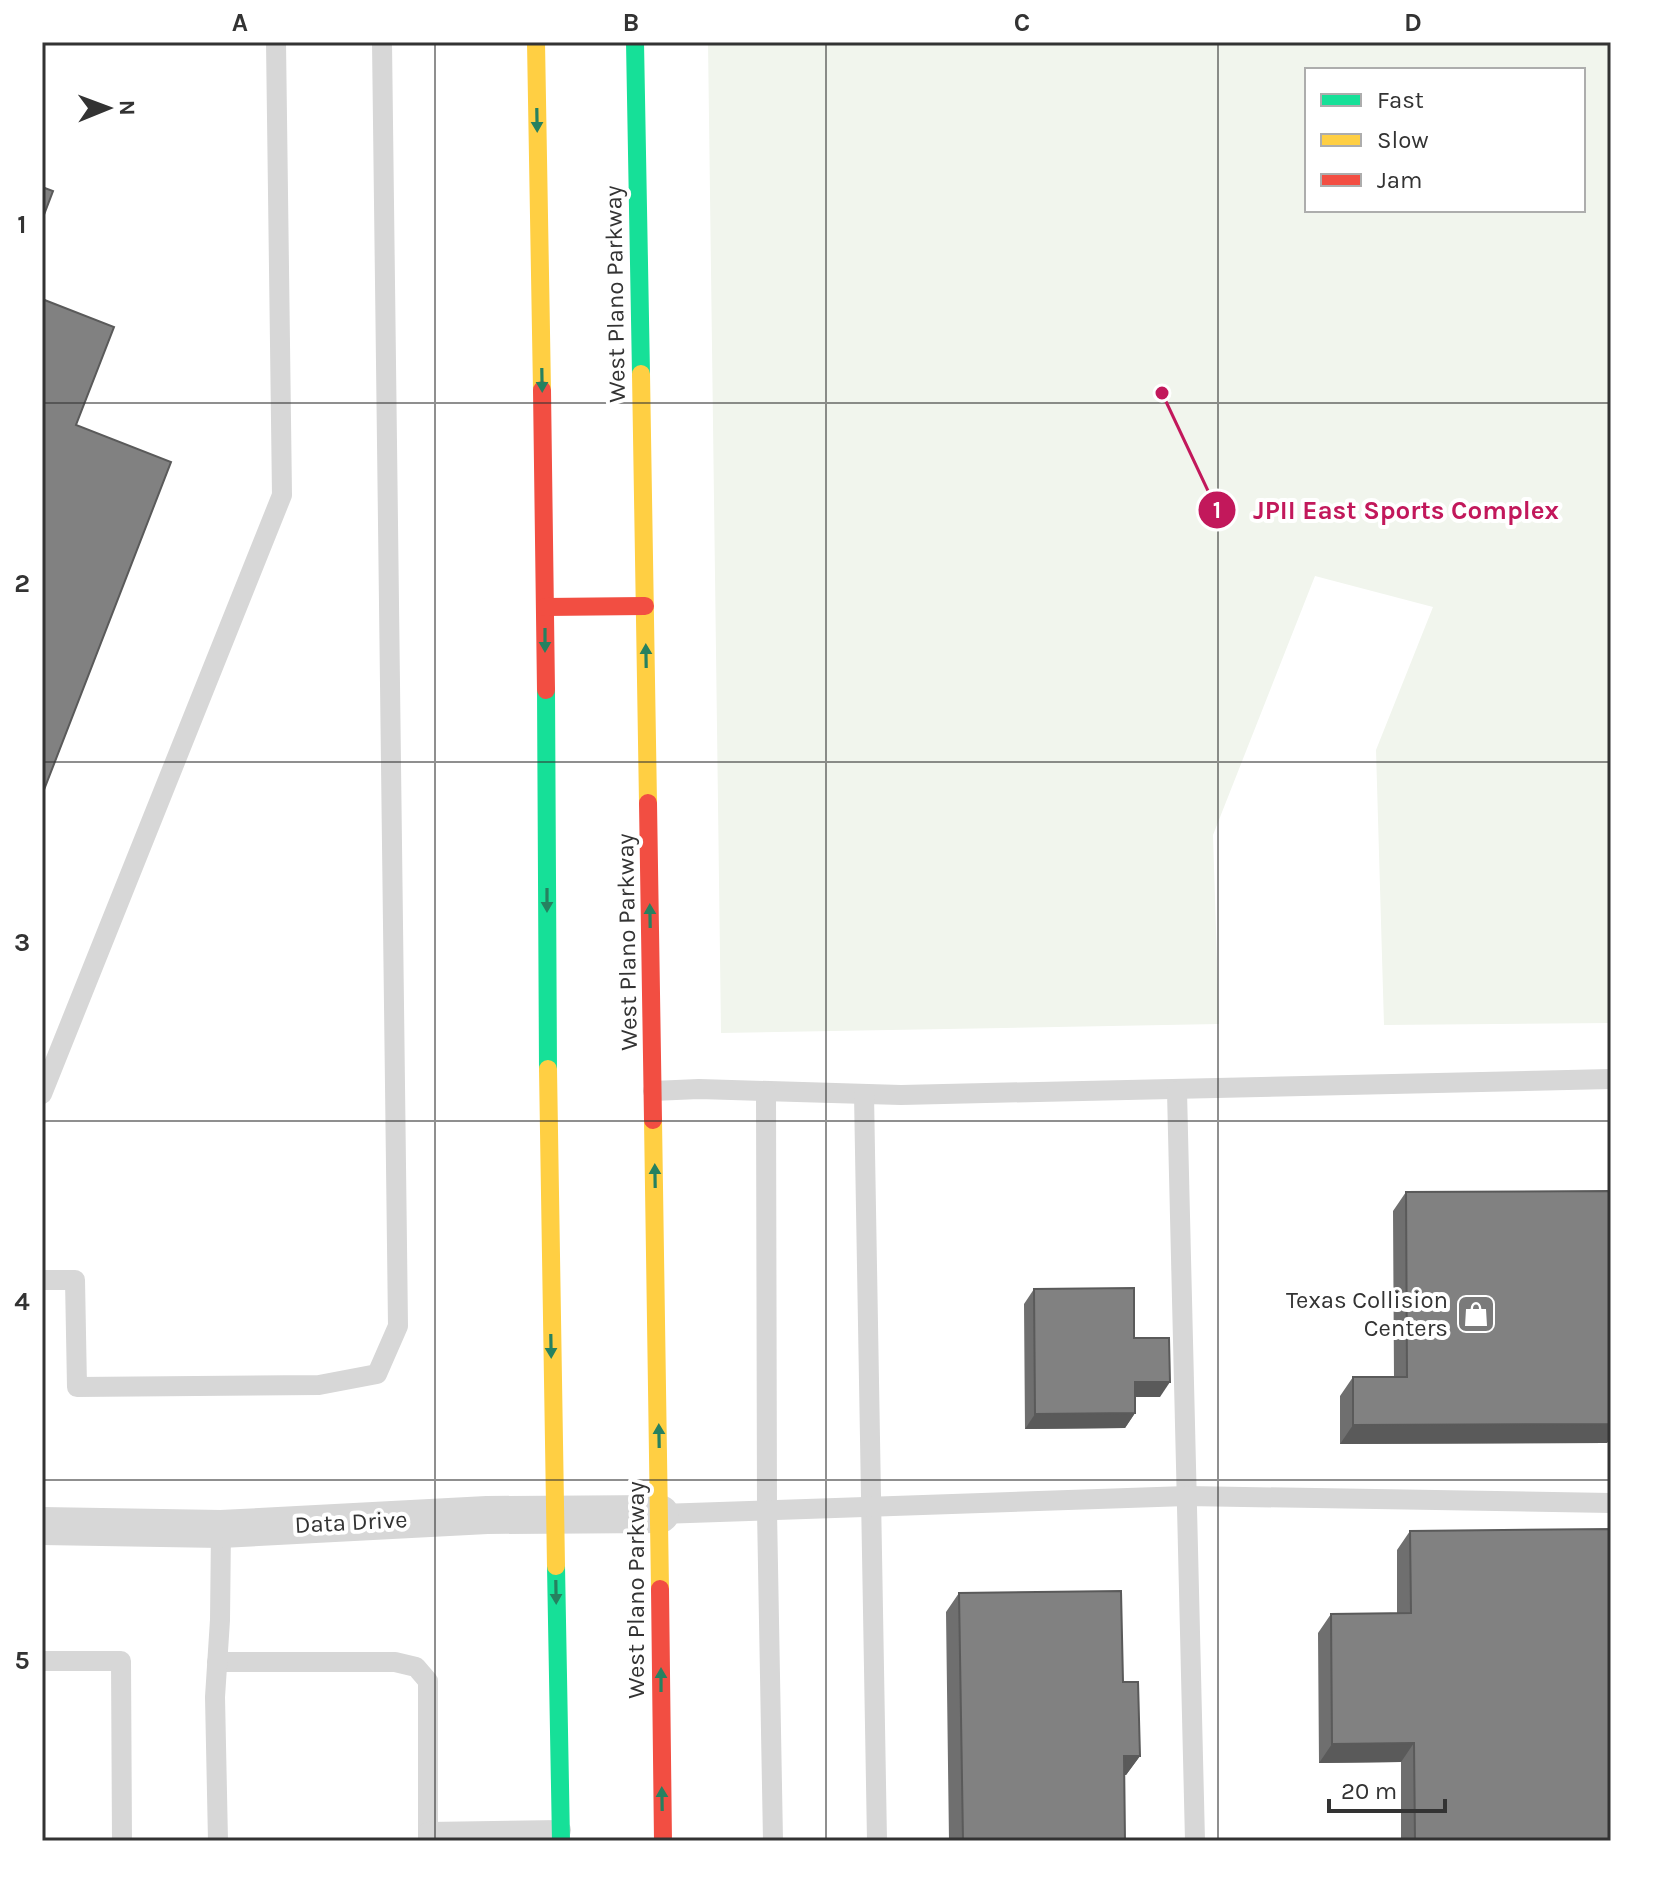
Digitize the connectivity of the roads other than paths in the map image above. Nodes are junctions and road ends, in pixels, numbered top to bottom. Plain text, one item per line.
1 (276, 42) edge
2 (382, 42) edge
3 (536, 42) edge
4 (635, 42) edge
5 (645, 606) junction
6 (545, 607) junction
7 (1611, 1079) edge
8 (653, 1091) junction
9 (766, 1091) junction
10 (1177, 1091) junction
11 (42, 1094) edge
12 (864, 1094) junction
13 (42, 1280) edge
14 (1187, 1496) junction
15 (1611, 1503) edge
16 (872, 1507) junction
17 (767, 1511) junction
18 (554, 1514) junction
19 (660, 1514) junction
20 (42, 1526) edge
21 (221, 1529) junction
22 (42, 1661) edge
23 (217, 1662) junction
24 (428, 1836) edge
25 (561, 1836) edge
26 (122, 1841) edge
27 (218, 1841) edge
28 (663, 1841) edge
29 (773, 1841) edge
30 (877, 1841) edge
31 (1195, 1841) edge

1 - 11 lane
2 - 13 lane
3 -> 6 main road
4 - 5 main road, West Plano Parkway
5 - 6 main road
8 -> 5 main road, West Plano Parkway
6 -> 18 main road
7 - 10 lane
8 - 9 lane
19 -> 8 main road, West Plano Parkway
9 - 12 lane
9 - 17 lane
10 - 12 lane
10 - 14 lane
12 - 16 lane
14 - 15 lane
14 - 16 lane
14 - 31 lane
16 - 17 lane
16 - 30 lane
17 - 19 lane
17 - 29 lane
18 - 19 street, Data Drive
18 - 21 street, Data Drive
18 -> 25 main road
28 -> 19 main road, West Plano Parkway
20 - 21 street, Data Drive
21 - 23 lane
22 - 26 lane
23 - 24 lane
23 - 27 lane
24 - 25 lane

